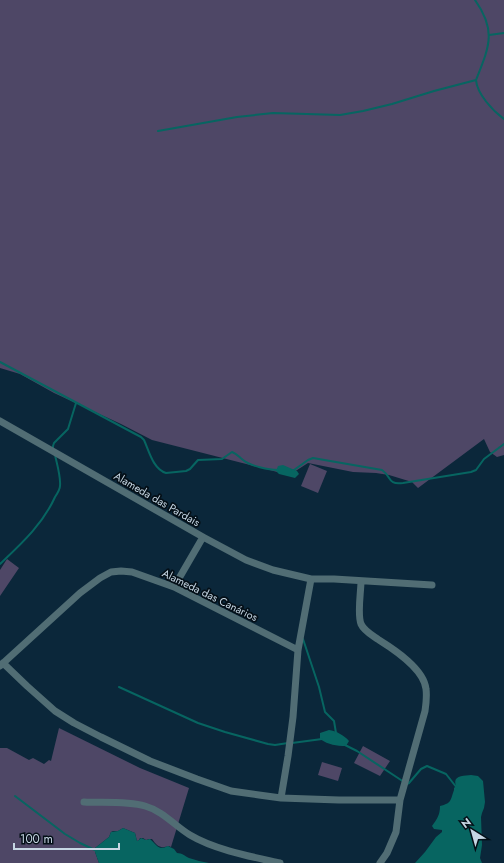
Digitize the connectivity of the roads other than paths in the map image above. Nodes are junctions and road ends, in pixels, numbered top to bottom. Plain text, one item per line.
1 (0, 420) edge
2 (203, 538) junction
3 (311, 578) junction
4 (361, 581) junction
5 (432, 585) dead end
6 (174, 587) junction
7 (298, 650) junction
8 (2, 664) edge
9 (281, 798) junction
10 (400, 800) junction
11 (84, 802) dead end
12 (280, 863) edge
13 (380, 863) edge

1 - 2 street, Alameda das Pardais
2 - 3 street, Alameda das Pardais
2 - 6 street
3 - 4 street, Alameda das Pardais
3 - 7 street
4 - 5 street, Alameda das Pardais
4 - 10 street
6 - 7 street, Alameda das Canários
6 - 8 street, Alameda das Canários
7 - 9 street
8 - 9 street
9 - 10 street
10 - 13 street
11 - 12 street

